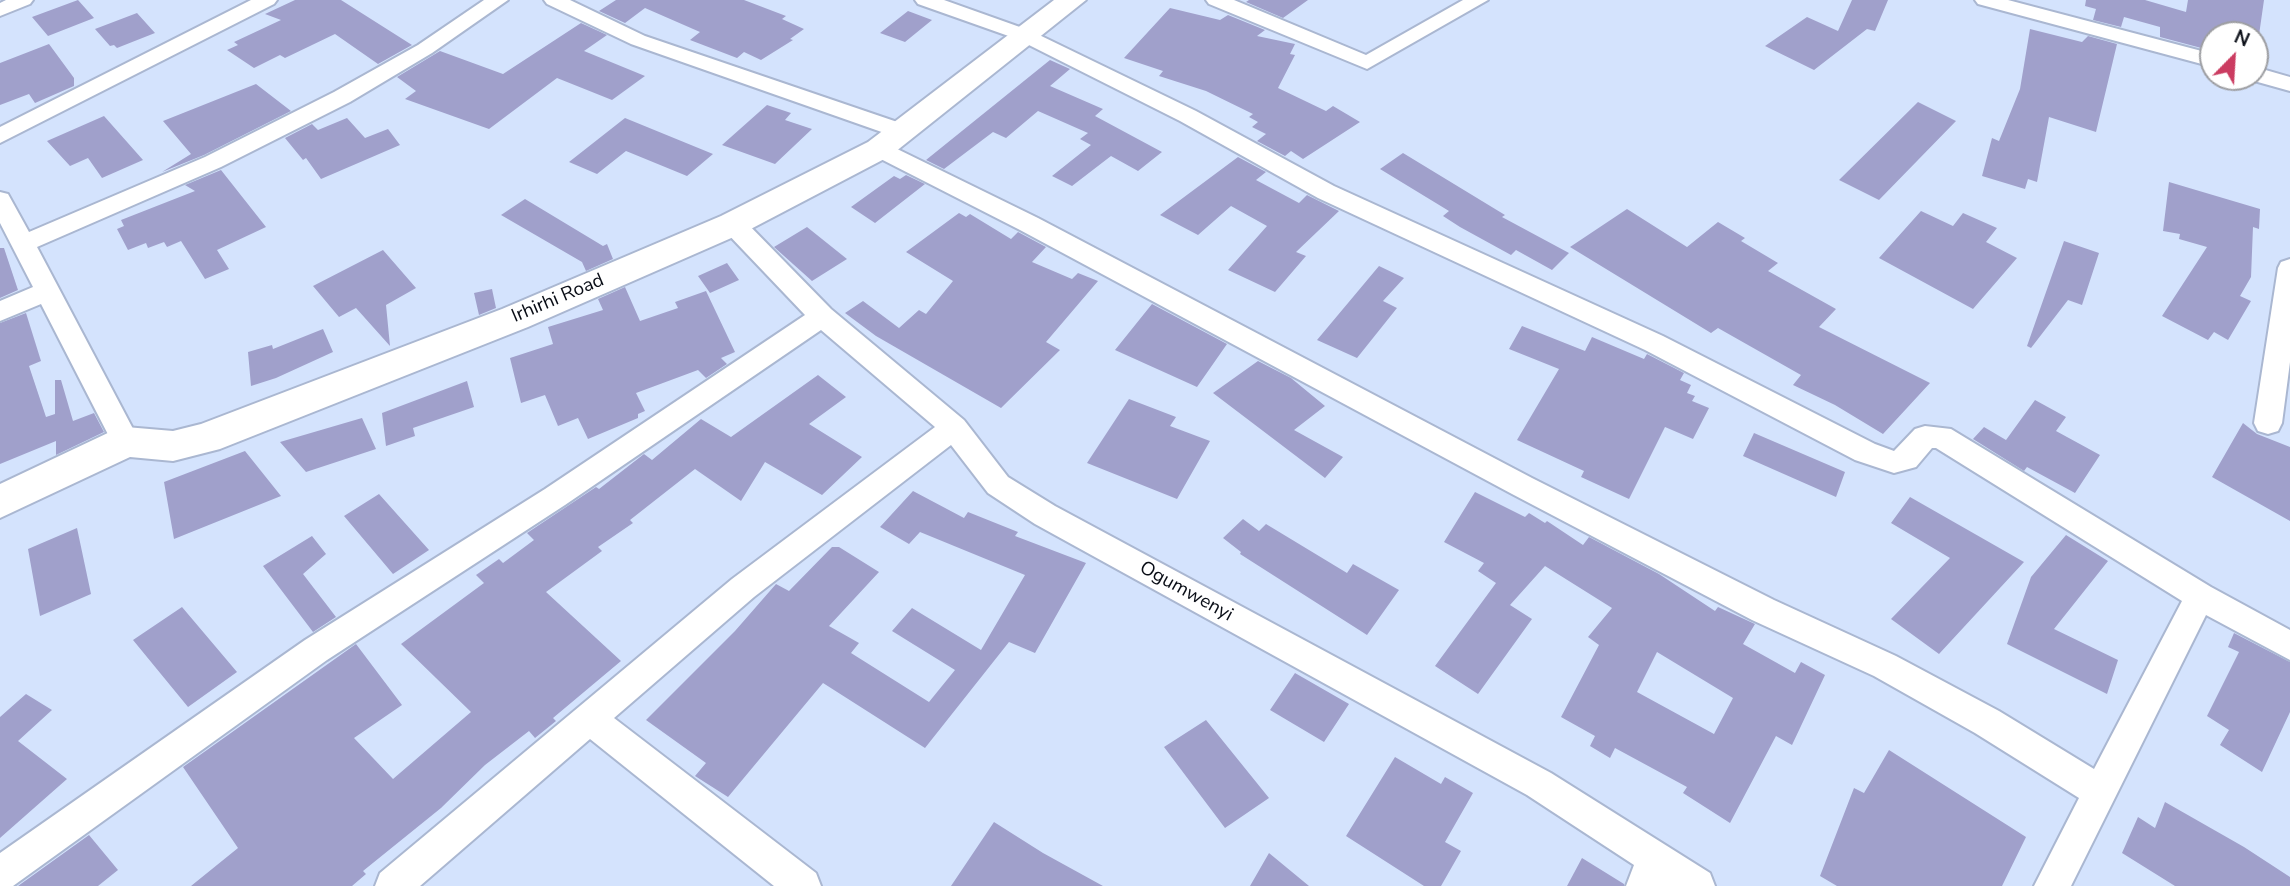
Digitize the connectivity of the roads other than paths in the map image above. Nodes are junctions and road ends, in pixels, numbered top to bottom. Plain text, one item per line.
1 (23, 0) edge
2 (267, 0) edge
3 (498, 0) edge
4 (554, 0) edge
5 (925, 0) edge
6 (1072, 0) edge
7 (1216, 0) edge
8 (1478, 0) edge
9 (1985, 0) edge
10 (0, 10) edge
11 (1024, 35) junction
12 (2199, 57) edge
13 (2269, 78) edge
14 (2290, 84) edge
15 (0, 136) edge
16 (890, 140) junction
17 (0, 200) edge
18 (733, 224) junction
19 (22, 244) junction
20 (2290, 268) edge
21 (2290, 277) edge
22 (47, 291) junction
23 (0, 312) edge
24 (822, 316) junction
25 (2268, 423) dead end
26 (954, 428) junction
27 (127, 442) junction
28 (0, 502) edge
29 (2200, 596) junction
30 (2290, 646) edge
31 (590, 719) junction
32 (2100, 792) junction
33 (1649, 872) edge
34 (0, 874) edge
35 (393, 886) edge
36 (803, 886) edge
37 (1697, 886) edge
38 (2052, 886) edge

1 - 10 street
2 - 15 street
3 - 19 street
4 - 16 street
5 - 11 street
6 - 11 street, Irhirhi Road
7 - 8 street
9 - 12 street
11 - 16 street, Irhirhi Road
11 - 29 street
13 - 14 street
16 - 18 street, Irhirhi Road
16 - 32 street
17 - 19 street
18 - 24 street, Ogumwenyi
18 - 27 street, Irhirhi Road
19 - 22 street
20 - 21 street
21 - 25 street
22 - 23 street
22 - 27 street
24 - 26 street, Ogumwenyi
24 - 34 street
26 - 31 street
26 - 33 street, Ogumwenyi
27 - 28 street
29 - 30 street
29 - 32 street
31 - 35 street
31 - 36 street
32 - 38 street
33 - 37 street, Ogumwenyi

